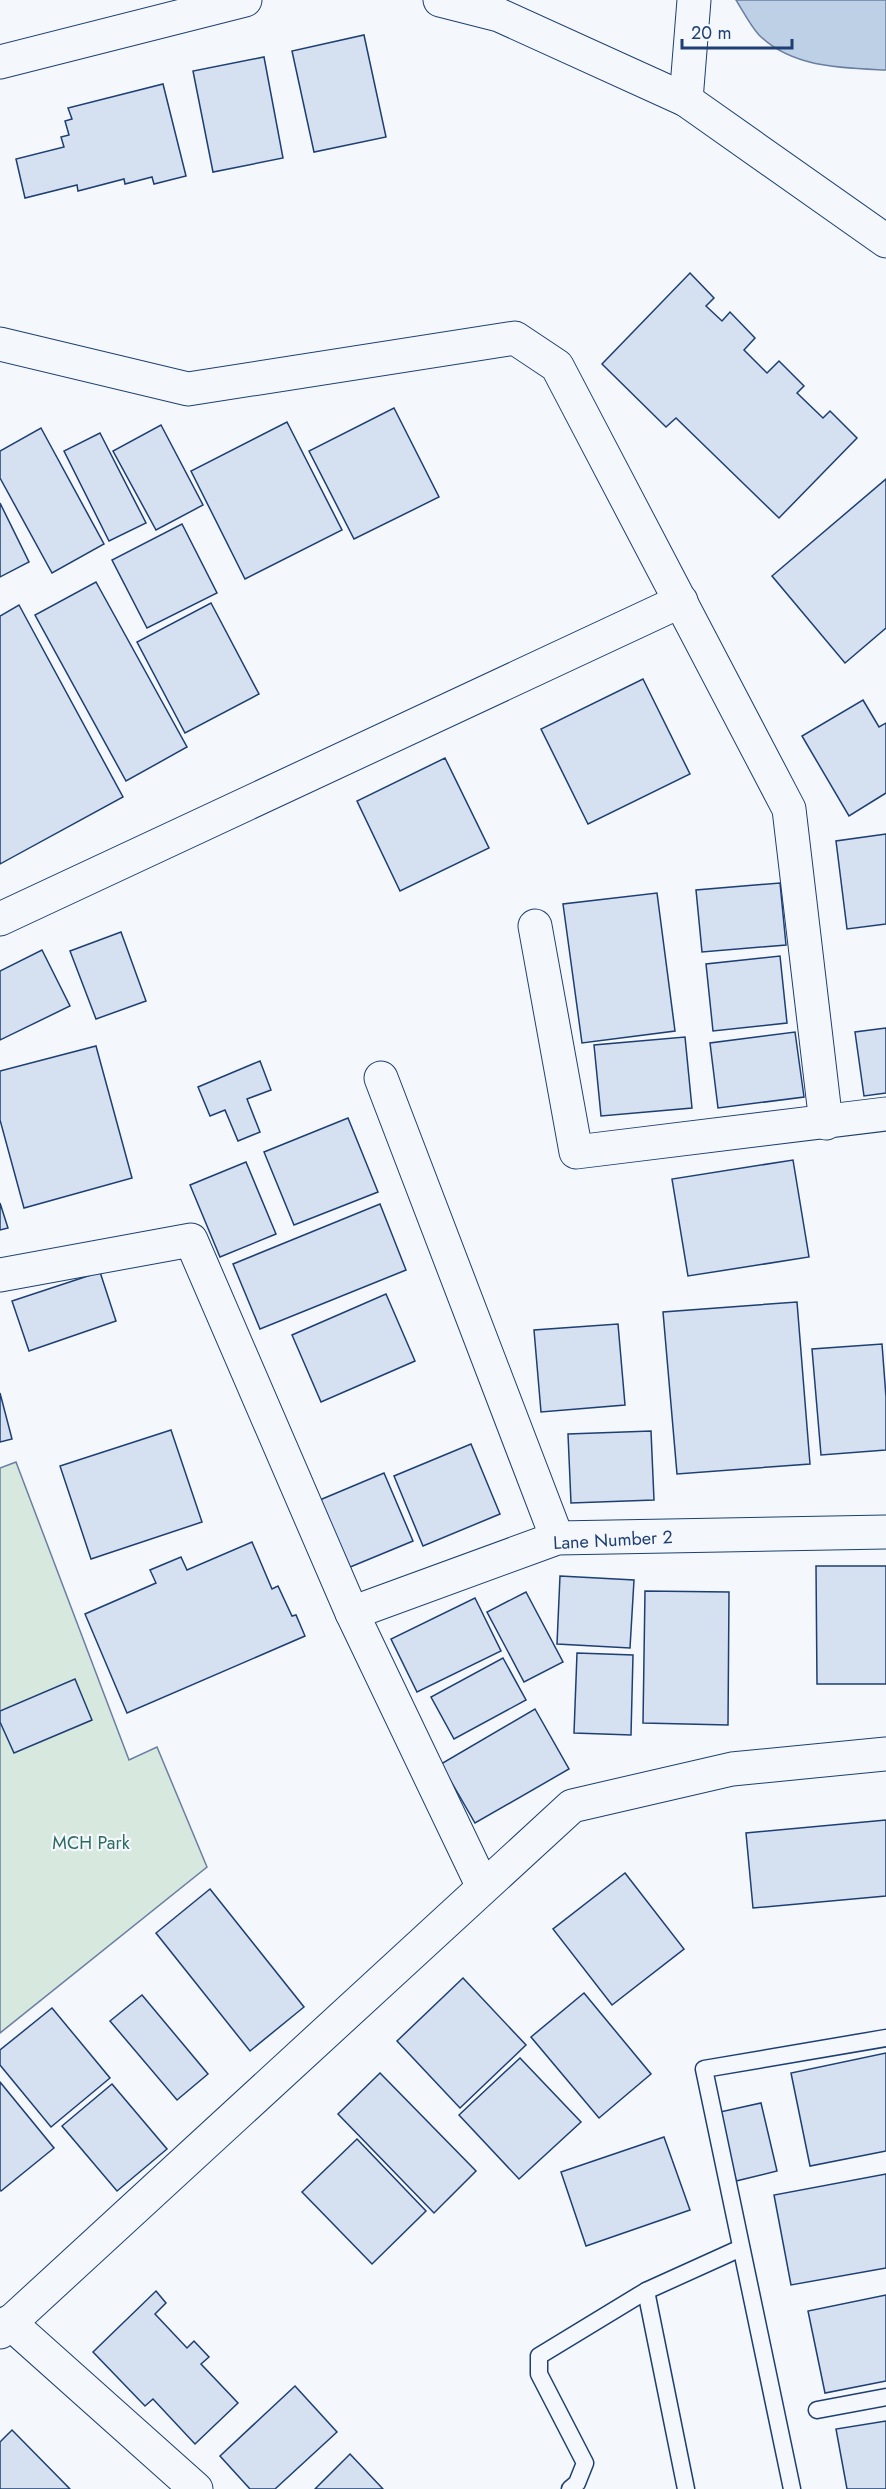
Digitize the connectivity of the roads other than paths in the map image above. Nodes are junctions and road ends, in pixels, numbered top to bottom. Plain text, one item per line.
1 (245, 0) edge
2 (441, 0) edge
3 (694, 0) edge
4 (0, 62) edge
5 (686, 100) junction
6 (886, 241) edge
7 (0, 344) edge
8 (681, 601) junction
9 (0, 919) edge
10 (535, 926) dead end
11 (381, 1078) dead end
12 (886, 1114) edge
13 (826, 1123) junction
14 (0, 1275) edge
15 (886, 1532) edge
16 (557, 1538) junction
17 (352, 1613) junction
18 (886, 1754) edge
19 (483, 1887) junction
20 (886, 2038) edge
21 (741, 2248) junction
22 (646, 2291) junction
23 (4, 2327) edge
24 (886, 2397) edge
25 (818, 2410) dead end
26 (196, 2489) edge
27 (570, 2489) edge
28 (686, 2489) edge
29 (792, 2489) edge

1 - 4 street
2 - 5 street
3 - 5 street
5 - 6 street
7 - 8 street
8 - 9 street
8 - 13 street
10 - 13 street
11 - 16 street
12 - 13 street
14 - 17 street
15 - 16 street, Lane Number 2
16 - 17 street, Lane Number 2
17 - 19 street
18 - 19 street
19 - 23 street
20 - 21 lane
21 - 22 lane
21 - 29 lane
22 - 27 lane
22 - 28 lane
23 - 26 street
24 - 25 lane

